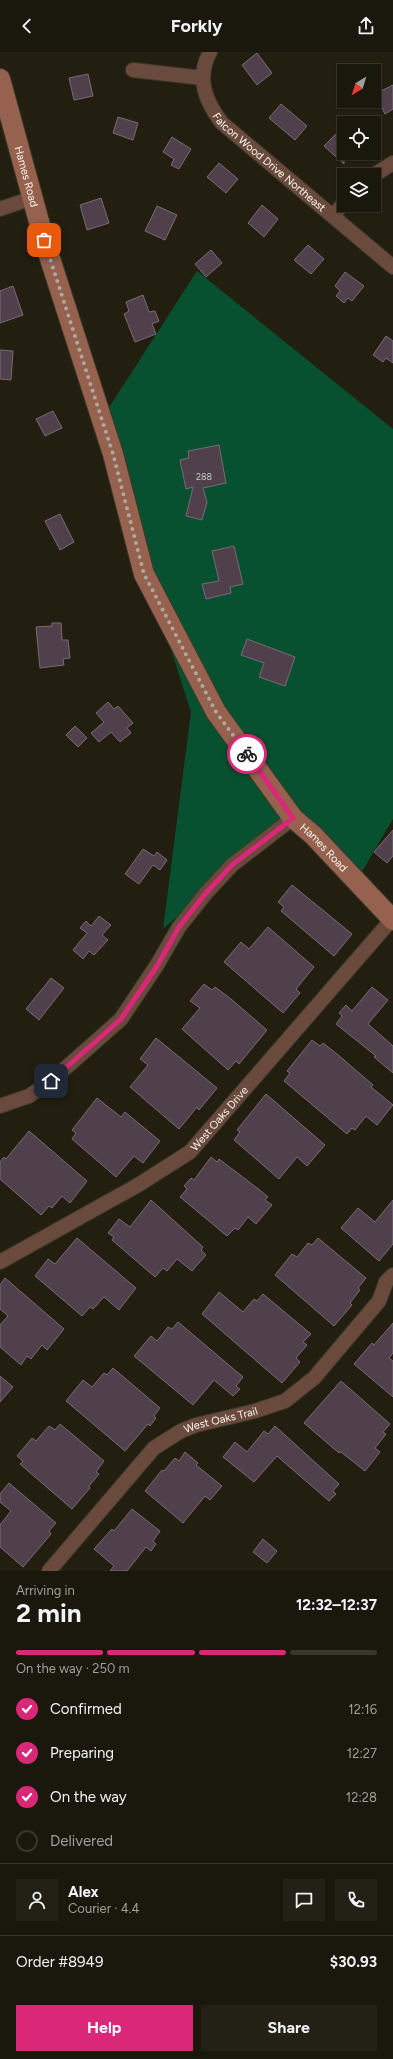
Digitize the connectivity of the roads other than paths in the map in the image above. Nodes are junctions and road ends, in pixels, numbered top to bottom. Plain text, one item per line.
1 (210, 52) edge
2 (133, 70) dead end
3 (203, 78) junction
4 (0, 79) edge
5 (393, 163) edge
6 (381, 171) edge
7 (32, 198) junction
8 (0, 209) edge
9 (337, 211) edge
10 (333, 216) junction
11 (393, 267) edge
12 (293, 818) junction
13 (393, 919) edge
14 (0, 1106) edge
15 (0, 1262) edge
16 (393, 1275) edge
17 (49, 1571) edge

1 - 3 street, Falcon Wood Drive Northeast
2 - 3 street
3 - 10 street, Falcon Wood Drive Northeast
4 - 7 street, Hames Road
5 - 6 street
7 - 8 street
7 - 12 street, Hames Road
9 - 10 street
10 - 11 street, Falcon Wood Drive Northeast
12 - 13 street, Hames Road
12 - 14 street
13 - 15 street, West Oaks Drive
16 - 17 street, West Oaks Trail

